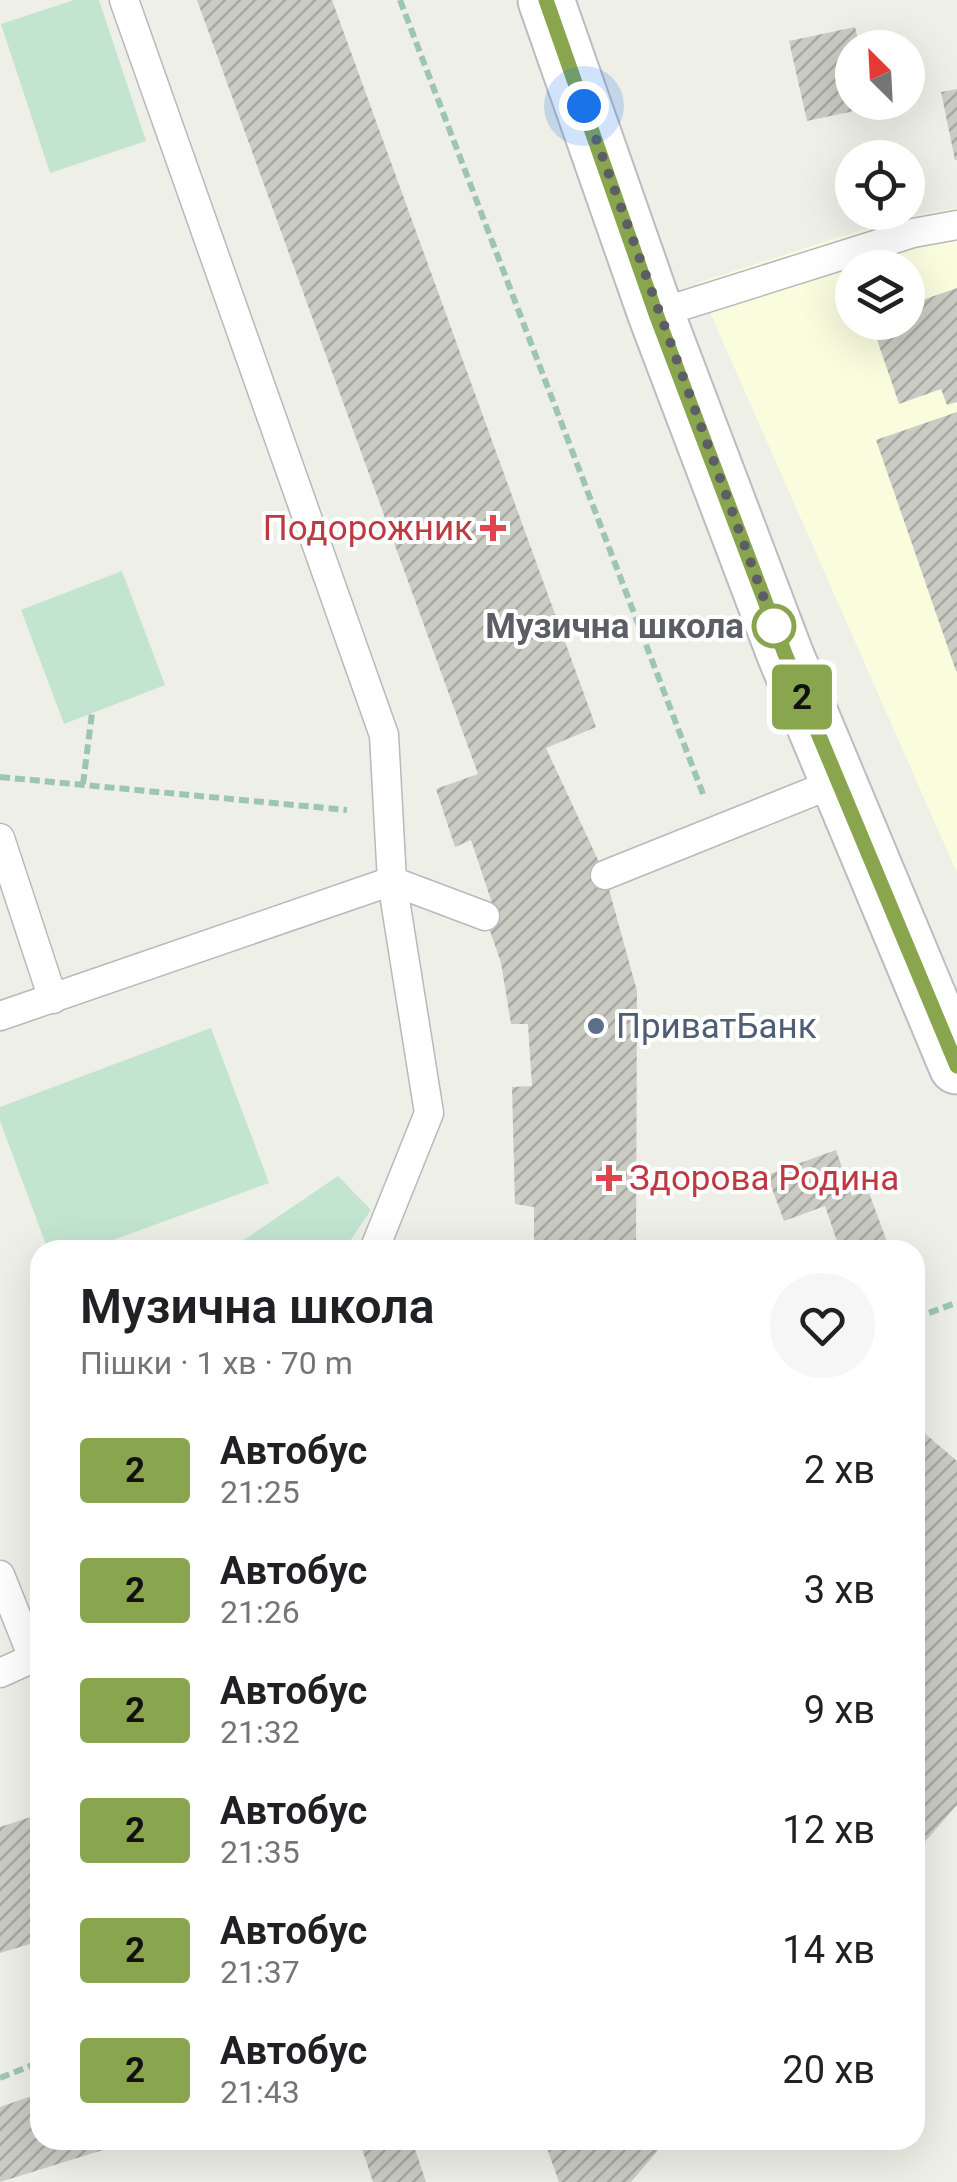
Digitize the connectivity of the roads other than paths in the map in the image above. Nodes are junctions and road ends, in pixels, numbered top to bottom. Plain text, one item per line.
1 (124, 0) edge
2 (546, 0) edge
3 (957, 226) edge
4 (656, 314) junction
5 (837, 782) junction
6 (0, 838) edge
7 (605, 875) dead end
8 (392, 881) junction
9 (485, 916) dead end
10 (53, 999) junction
11 (0, 1016) edge
12 (957, 1066) edge
13 (378, 1240) edge
14 (0, 1574) edge
15 (30, 1640) edge
16 (30, 1659) edge
17 (0, 1674) edge

1 - 8 lane
2 - 4 street
3 - 4 lane
4 - 5 street
5 - 7 lane
5 - 12 street
6 - 10 lane
8 - 9 lane
8 - 10 lane
8 - 13 lane
10 - 11 lane
14 - 15 lane
16 - 17 lane

